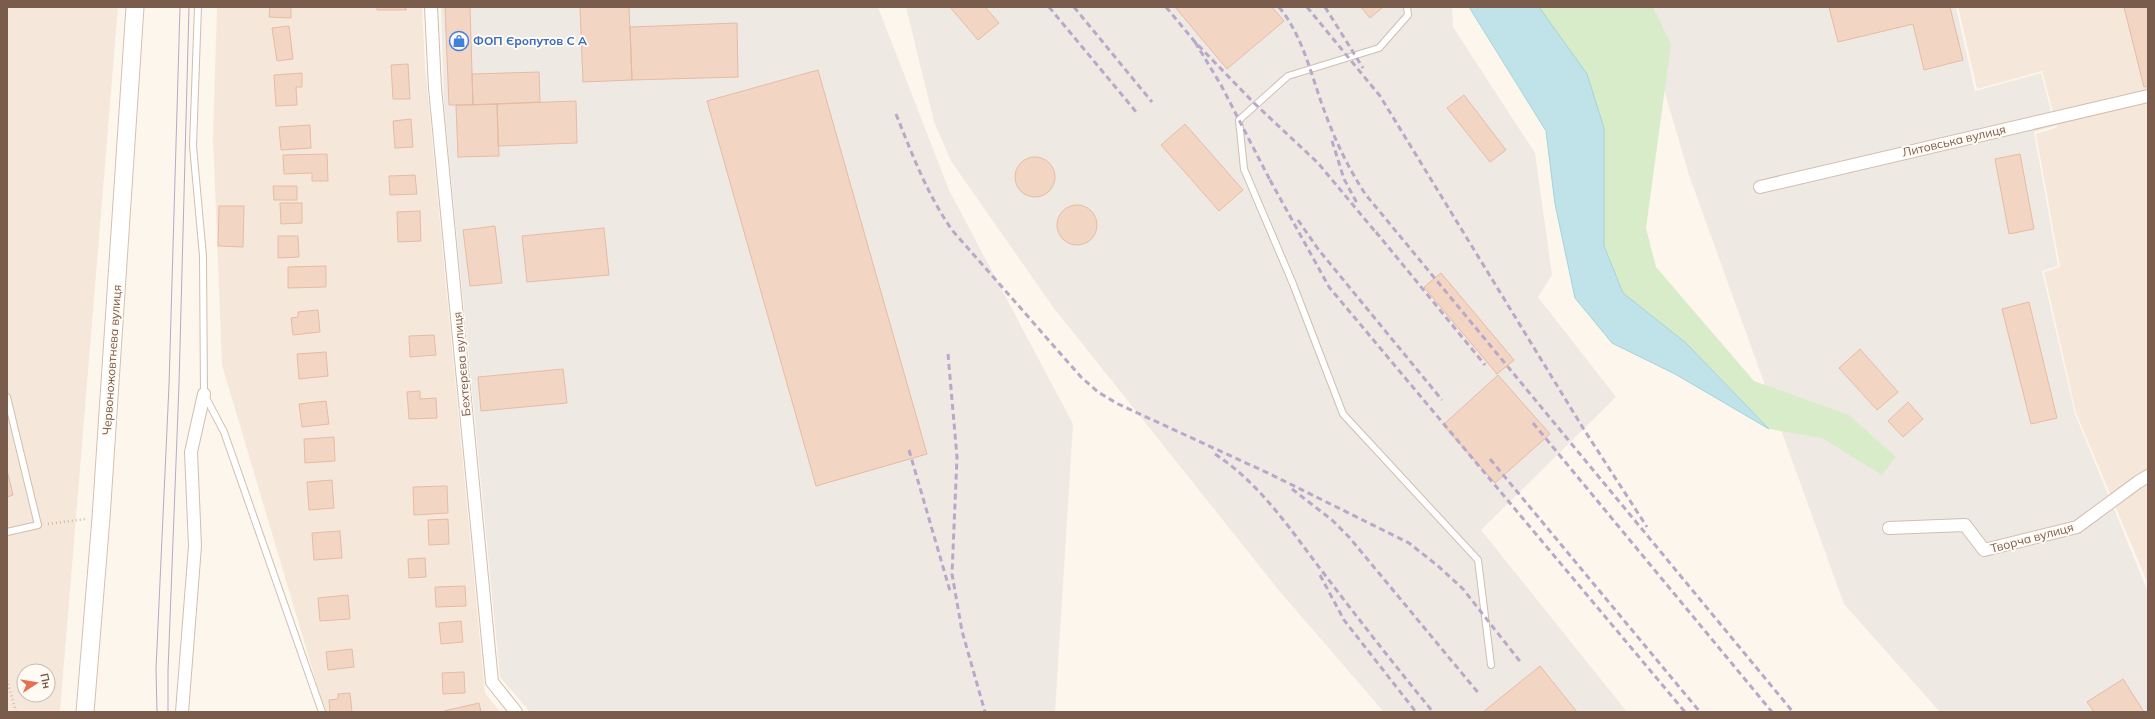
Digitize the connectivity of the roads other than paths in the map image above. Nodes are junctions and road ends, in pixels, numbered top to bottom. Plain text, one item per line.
1 (134, 7) edge
2 (198, 7) edge
3 (431, 7) edge
4 (1407, 7) edge
5 (2148, 96) edge
6 (1760, 187) dead end
7 (204, 394) junction
8 (7, 397) edge
9 (2148, 476) edge
10 (1889, 528) dead end
11 (7, 532) edge
12 (1491, 666) dead end
13 (85, 712) edge
14 (182, 712) edge
15 (322, 712) edge
16 (516, 712) edge

1 - 13 main road, Червоножовтнева вулиця
2 - 7 lane
3 - 16 street, Бехтерєва вулиця
4 - 12 lane
5 - 6 street, Литовська вулиця
7 - 14 street
7 - 15 lane
8 - 11 lane
9 - 10 street, Творча вулиця

